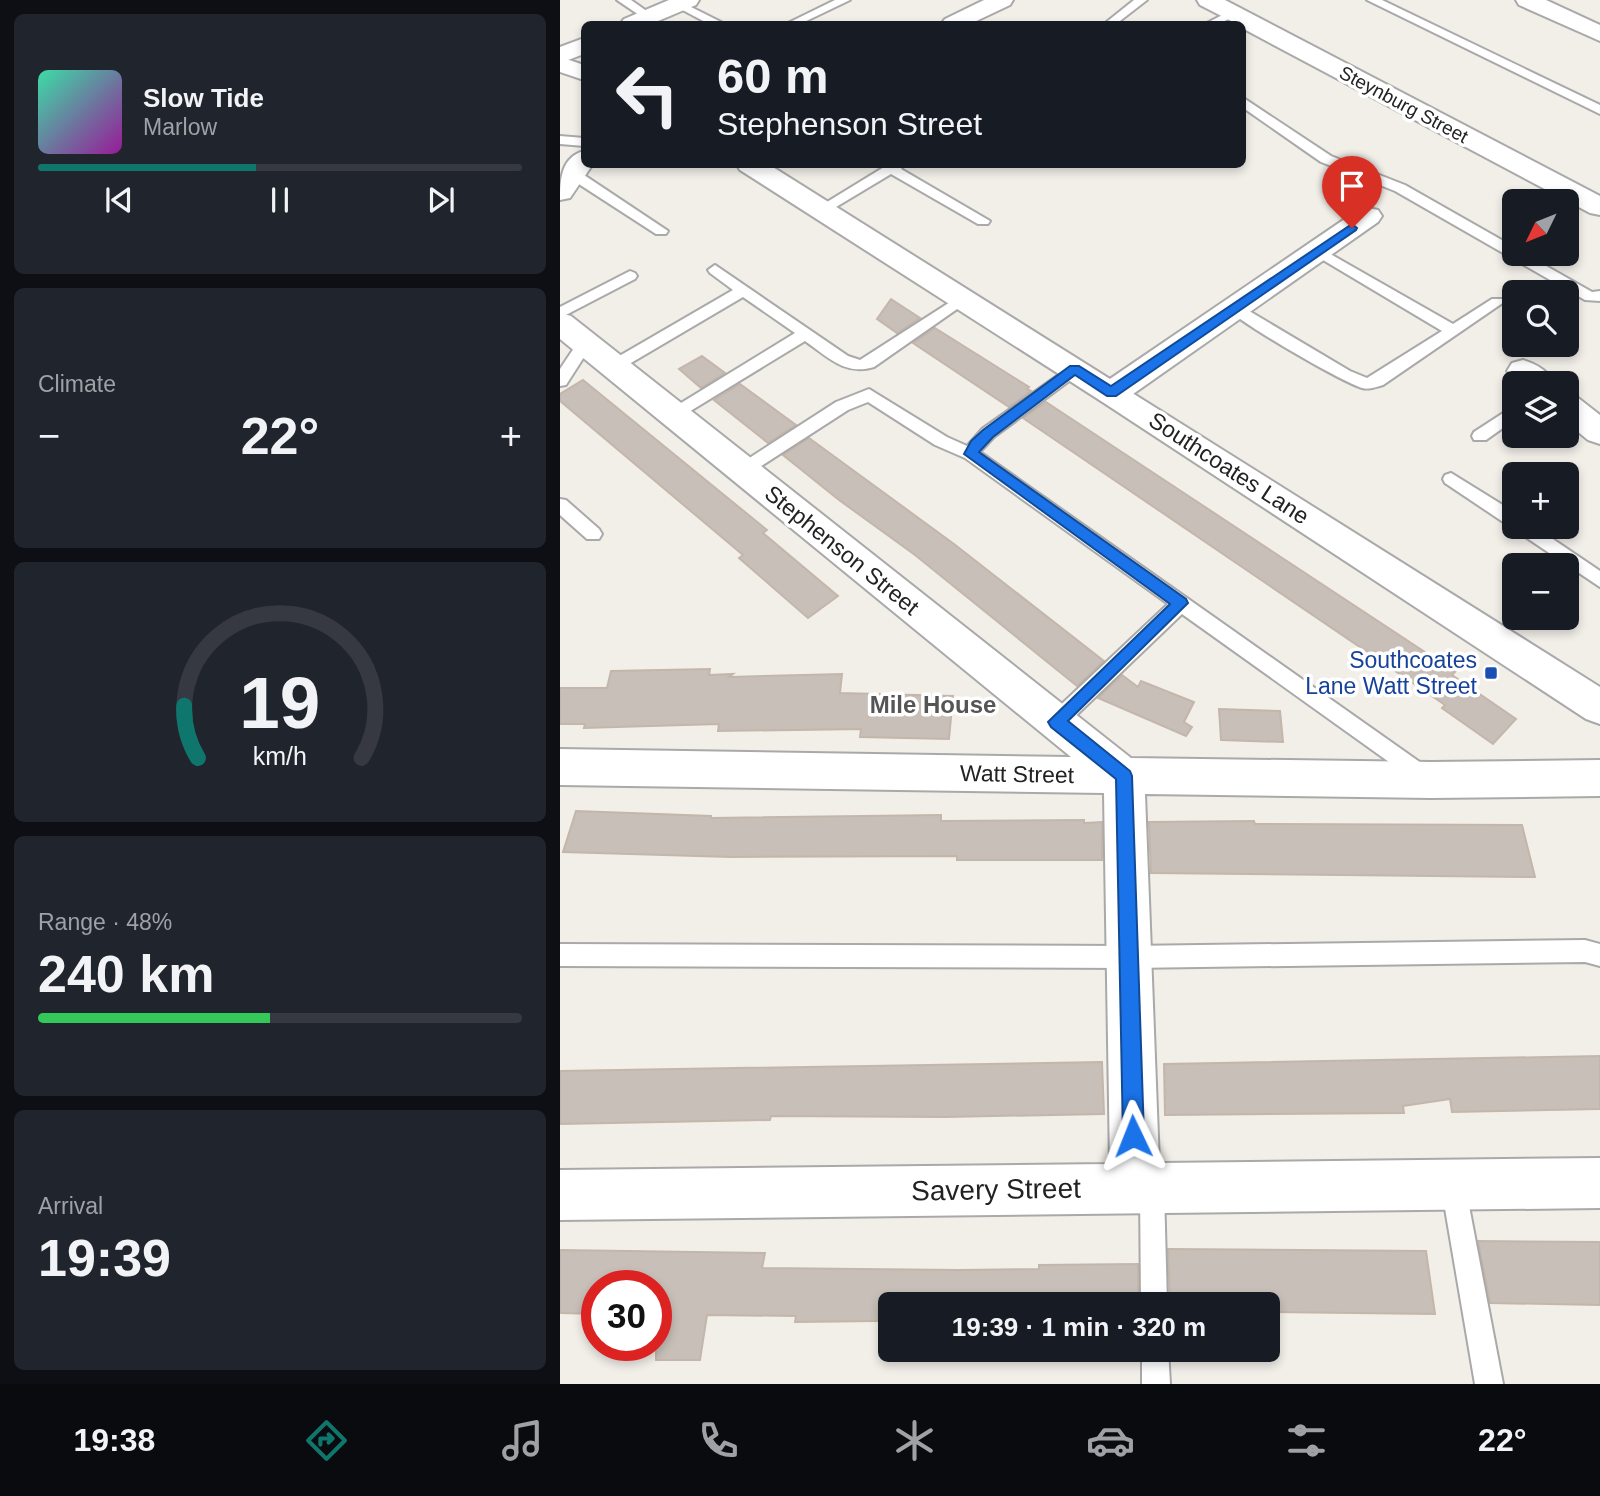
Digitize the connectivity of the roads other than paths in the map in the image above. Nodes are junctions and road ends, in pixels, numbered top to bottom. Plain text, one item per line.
1 (623, 0) edge
2 (844, 0) edge
3 (1002, 0) edge
4 (1141, 0) edge
5 (1208, 0) edge
6 (1373, 0) edge
7 (1527, 0) edge
8 (683, 2) edge
9 (1234, 13) junction
10 (640, 21) edge
11 (712, 21) edge
12 (798, 21) edge
13 (959, 21) edge
14 (1113, 21) edge
15 (1217, 21) edge
16 (1600, 34) edge
17 (581, 46) edge
18 (560, 56) edge
19 (560, 64) edge
20 (581, 72) edge
21 (1246, 105) edge
22 (1600, 110) edge
23 (560, 140) edge
24 (581, 142) edge
25 (755, 168) edge
26 (893, 168) edge
27 (897, 168) edge
28 (573, 175) edge
29 (1597, 201) edge
30 (821, 210) junction
31 (1368, 216) dead end
32 (983, 221) dead end
33 (661, 231) dead end
34 (1318, 251) junction
35 (715, 270) dead end
36 (630, 276) dead end
37 (744, 290) junction
38 (1600, 296) edge
39 (963, 300) junction
40 (1497, 302) dead end
41 (1234, 308) junction
42 (560, 313) edge
43 (1453, 331) junction
44 (572, 333) edge
45 (806, 334) junction
46 (614, 366) junction
47 (1074, 369) junction
48 (560, 381) edge
49 (1112, 393) junction
50 (674, 415) junction
51 (1579, 415) edge
52 (1502, 420) edge
53 (1600, 432) edge
54 (1480, 436) dead end
55 (971, 454) junction
56 (743, 470) junction
57 (1451, 479) dead end
58 (560, 505) edge
59 (1502, 513) edge
60 (593, 534) dead end
61 (1540, 539) edge
62 (1600, 580) edge
63 (1181, 603) junction
64 (1598, 702) edge
65 (1056, 722) junction
66 (560, 766) edge
67 (1124, 776) junction
68 (1600, 778) edge
69 (1431, 780) junction
70 (560, 955) edge
71 (1600, 955) edge
72 (1129, 957) junction
73 (1600, 1183) edge
74 (1453, 1184) junction
75 (1143, 1188) junction
76 (560, 1195) edge
77 (1153, 1292) edge
78 (1155, 1362) edge
79 (1156, 1384) edge
80 (1489, 1384) edge

1 - 10 lane
2 - 12 lane
3 - 13 street
4 - 14 lane
5 - 9 street, Steynburg Street
6 - 22 lane
7 - 16 street
8 - 10 street
8 - 11 lane
9 - 15 lane
9 - 29 street, Steynburg Street
17 - 18 street
19 - 20 street
21 - 38 lane
23 - 24 lane
25 - 30 street, Southcoates Lane
26 - 30 lane
27 - 32 lane
28 - 33 lane
30 - 39 street, Southcoates Lane
31 - 34 street
34 - 41 street
34 - 43 lane
35 - 37 lane
36 - 42 lane
37 - 45 lane
37 - 46 lane
39 - 45 lane
39 - 47 street, Southcoates Lane
40 - 43 lane
41 - 43 lane
41 - 49 street
44 - 46 street, Stephenson Street
44 - 48 lane
45 - 50 lane
46 - 50 street, Stephenson Street
47 - 49 street, Southcoates Lane
47 - 55 lane
49 - 64 street, Southcoates Lane
50 - 56 street, Stephenson Street
51 - 53 street
52 - 54 lane
55 - 56 lane
55 - 63 lane
56 - 65 street, Stephenson Street
57 - 59 lane
58 - 60 lane
61 - 62 lane
63 - 65 lane
63 - 69 lane
65 - 67 street, Stephenson Street
66 - 67 street, Watt Street
67 - 69 street, Watt Street
67 - 72 street
68 - 69 street, Watt Street
70 - 72 lane
71 - 72 lane
72 - 75 street
73 - 74 street, Savery Street
74 - 75 street, Savery Street
74 - 80 lane
75 - 76 street, Savery Street
75 - 77 lane
78 - 79 lane

